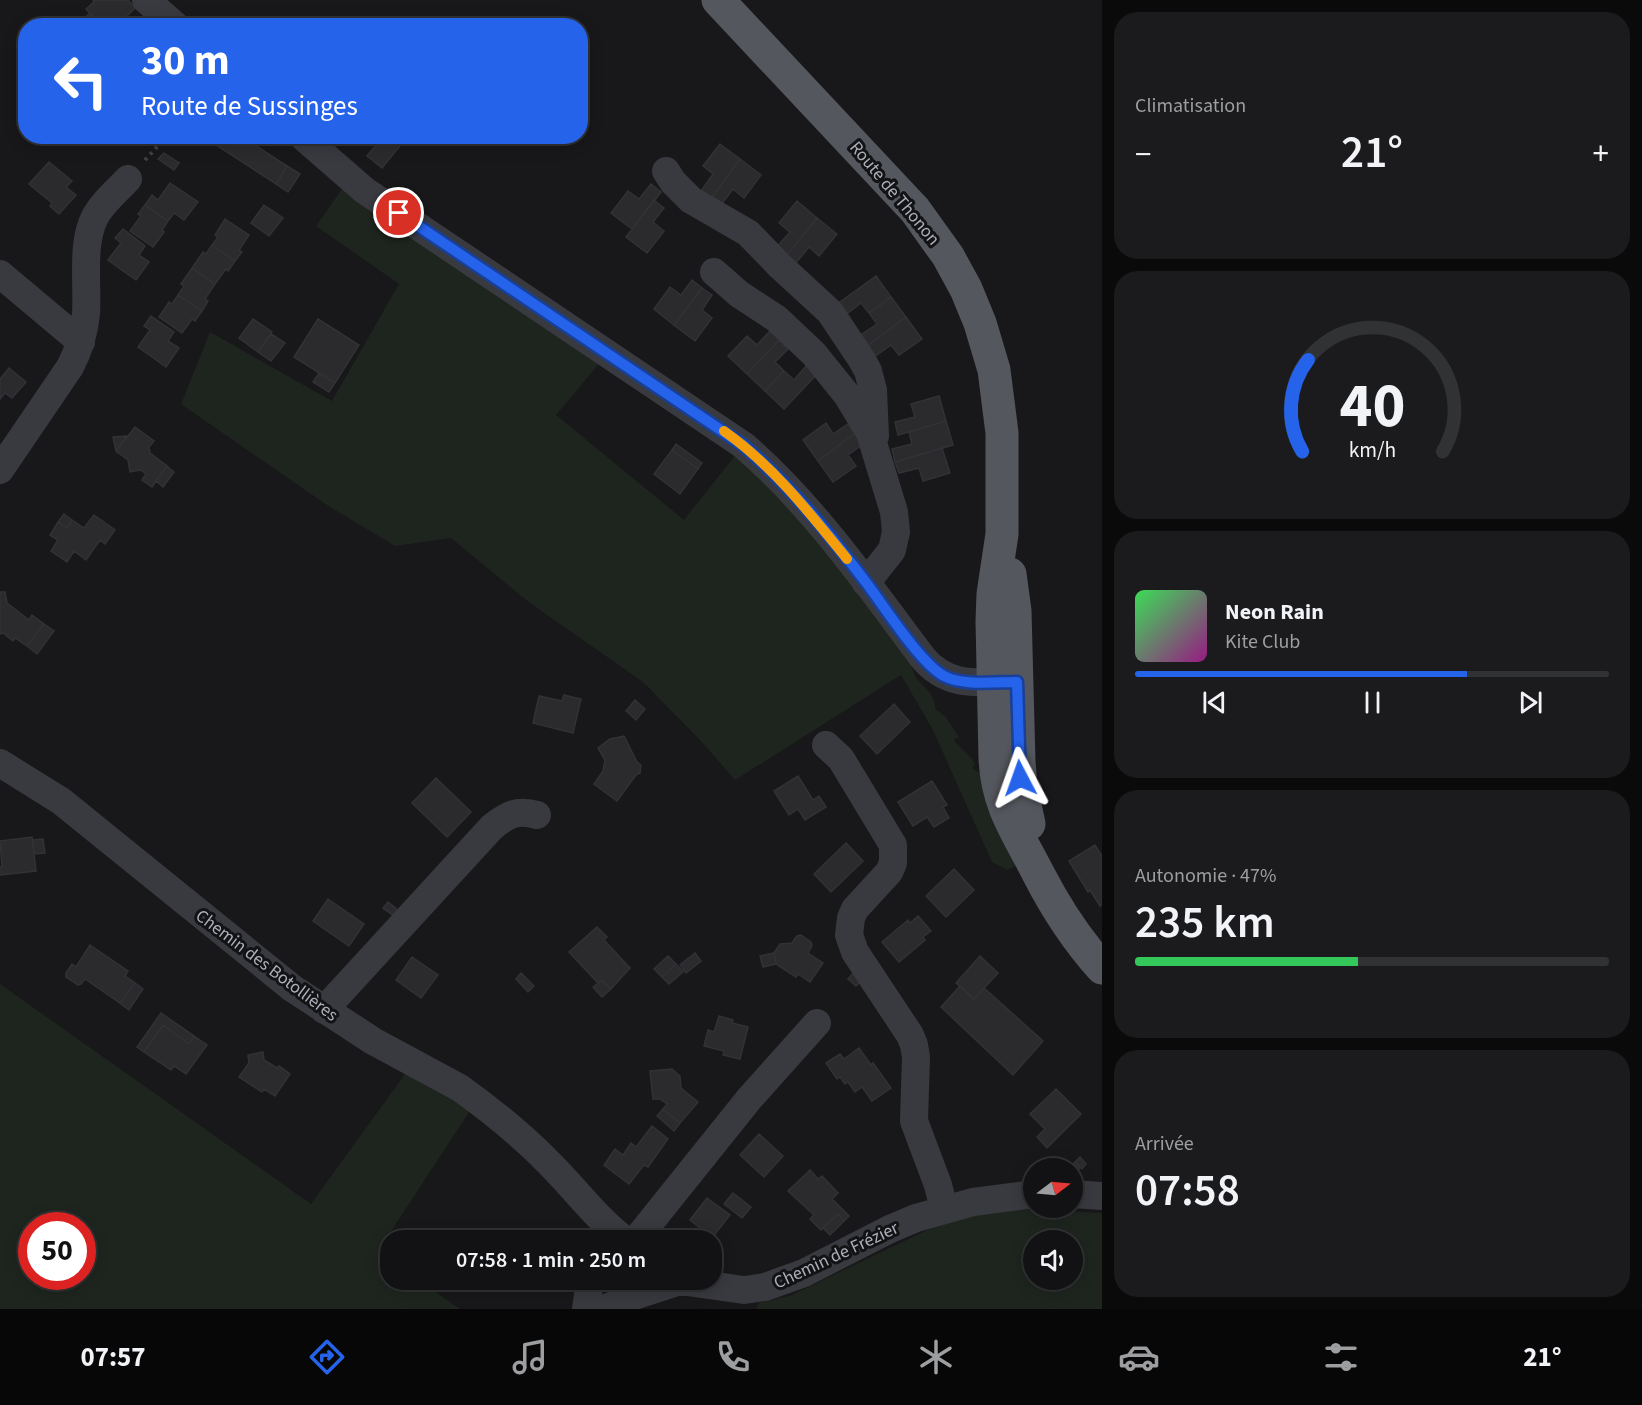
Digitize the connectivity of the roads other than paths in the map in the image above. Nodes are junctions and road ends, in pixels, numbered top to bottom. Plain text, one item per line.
1 (146, 0) edge
2 (718, 0) edge
3 (167, 18) edge
4 (311, 144) edge
5 (666, 171) dead end
6 (128, 178) road end
7 (714, 272) dead end
8 (0, 274) edge
9 (81, 342) junction
10 (875, 447) junction
11 (0, 470) edge
12 (866, 582) junction
13 (1005, 682) junction
14 (826, 745) dead end
15 (0, 763) edge
16 (537, 815) dead end
17 (1102, 968) edge
18 (324, 1010) junction
19 (817, 1023) dead end
20 (1023, 1195) edge
21 (1083, 1195) edge
22 (1102, 1196) edge
23 (590, 1208) junction
24 (944, 1209) junction
25 (592, 1230) edge
26 (614, 1230) edge
27 (644, 1230) edge
28 (722, 1288) edge
29 (589, 1290) edge
30 (651, 1290) edge
31 (586, 1309) edge
32 (604, 1309) edge

1 - 3 street
2 - 13 main road, Route de Thonon
4 - 12 street
5 - 10 street
6 - 9 street
7 - 10 street
8 - 9 street
9 - 11 street
10 - 12 street
12 - 13 street
13 - 17 main road, Route de Thonon
14 - 24 street
15 - 18 street, Chemin des Botollières
16 - 18 street
18 - 23 street, Chemin des Botollières
19 - 27 street
20 - 24 street, Chemin de Frézier
21 - 22 street
23 - 25 street
23 - 26 street, Chemin des Botollières
24 - 28 street, Chemin de Frézier
29 - 31 street
30 - 32 street, Chemin de Frézier

